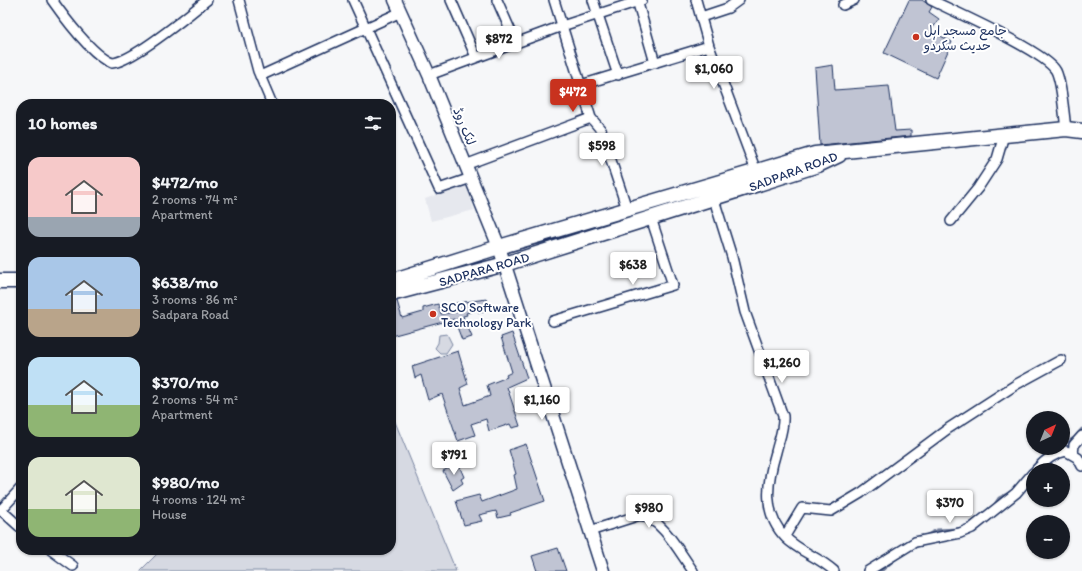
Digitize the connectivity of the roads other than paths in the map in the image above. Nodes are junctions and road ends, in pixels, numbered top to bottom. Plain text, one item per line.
1 (52, 0) edge
2 (207, 0) edge
3 (239, 0) edge
4 (353, 0) edge
5 (395, 0) edge
6 (451, 0) edge
7 (497, 0) edge
8 (554, 0) edge
9 (593, 0) edge
10 (639, 0) edge
11 (696, 0) edge
12 (739, 0) edge
13 (854, 0) edge
14 (931, 0) edge
15 (843, 6) dead end
16 (401, 12) junction
17 (598, 15) junction
18 (701, 17) junction
19 (562, 26) junction
20 (366, 28) junction
21 (516, 43) junction
22 (709, 46) junction
23 (476, 57) junction
24 (655, 63) junction
25 (429, 75) junction
26 (618, 75) junction
27 (260, 76) junction
28 (581, 85) junction
29 (270, 99) edge
30 (591, 118) junction
31 (1066, 129) junction
32 (1082, 131) edge
33 (1004, 135) junction
34 (850, 150) junction
35 (465, 165) junction
36 (756, 171) junction
37 (471, 178) junction
38 (711, 192) junction
39 (627, 209) junction
40 (650, 218) junction
41 (951, 221) dead end
42 (499, 247) junction
43 (505, 264) junction
44 (396, 279) edge
45 (0, 281) edge
46 (16, 281) edge
47 (396, 293) edge
48 (554, 321) dead end
49 (1061, 360) dead end
50 (1082, 436) edge
51 (1073, 454) junction
52 (1043, 463) edge
53 (1082, 466) edge
54 (1026, 481) edge
55 (16, 493) edge
56 (1, 509) edge
57 (16, 523) edge
58 (590, 531) junction
59 (784, 536) junction
60 (58, 555) edge
61 (73, 566) dead end
62 (603, 571) edge
63 (693, 571) edge
64 (834, 571) edge
65 (868, 571) edge

1 - 2 street
3 - 27 street
4 - 20 street
5 - 16 main road, لنک روڈ
6 - 23 street
7 - 21 street
8 - 19 street
9 - 17 street
10 - 17 street
10 - 24 street
11 - 18 street
12 - 18 street
13 - 15 street
14 - 31 street
16 - 20 street
16 - 25 main road, لنک روڈ
17 - 19 street
17 - 26 street
18 - 22 street
19 - 21 street
19 - 28 street
20 - 27 street
20 - 37 street
21 - 23 street
22 - 24 street
22 - 36 street
23 - 25 street
24 - 26 street
25 - 35 main road, لنک روڈ
26 - 28 street
27 - 29 street
28 - 30 street
30 - 35 street
30 - 39 street
31 - 32 main road
31 - 33 main road
33 - 34 main road
33 - 41 street
34 - 36 main road, SADPARA ROAD
34 - 38 main road, SADPARA ROAD
35 - 37 main road, لنک روڈ
36 - 38 main road, SADPARA ROAD
37 - 42 main road, لنک روڈ
38 - 39 main road, SADPARA ROAD
38 - 40 main road, SADPARA ROAD
38 - 59 street
39 - 42 main road, SADPARA ROAD
40 - 43 main road, SADPARA ROAD
40 - 48 street
42 - 43 main road, لنک روڈ
42 - 44 main road, SADPARA ROAD
43 - 47 main road, SADPARA ROAD
43 - 58 main road, لنک روڈ
45 - 46 main road
49 - 59 street
50 - 51 street
51 - 52 street
51 - 53 street
54 - 65 street
55 - 56 street
56 - 57 street
58 - 62 main road, لنک روڈ
58 - 63 street
59 - 64 street
60 - 61 street

